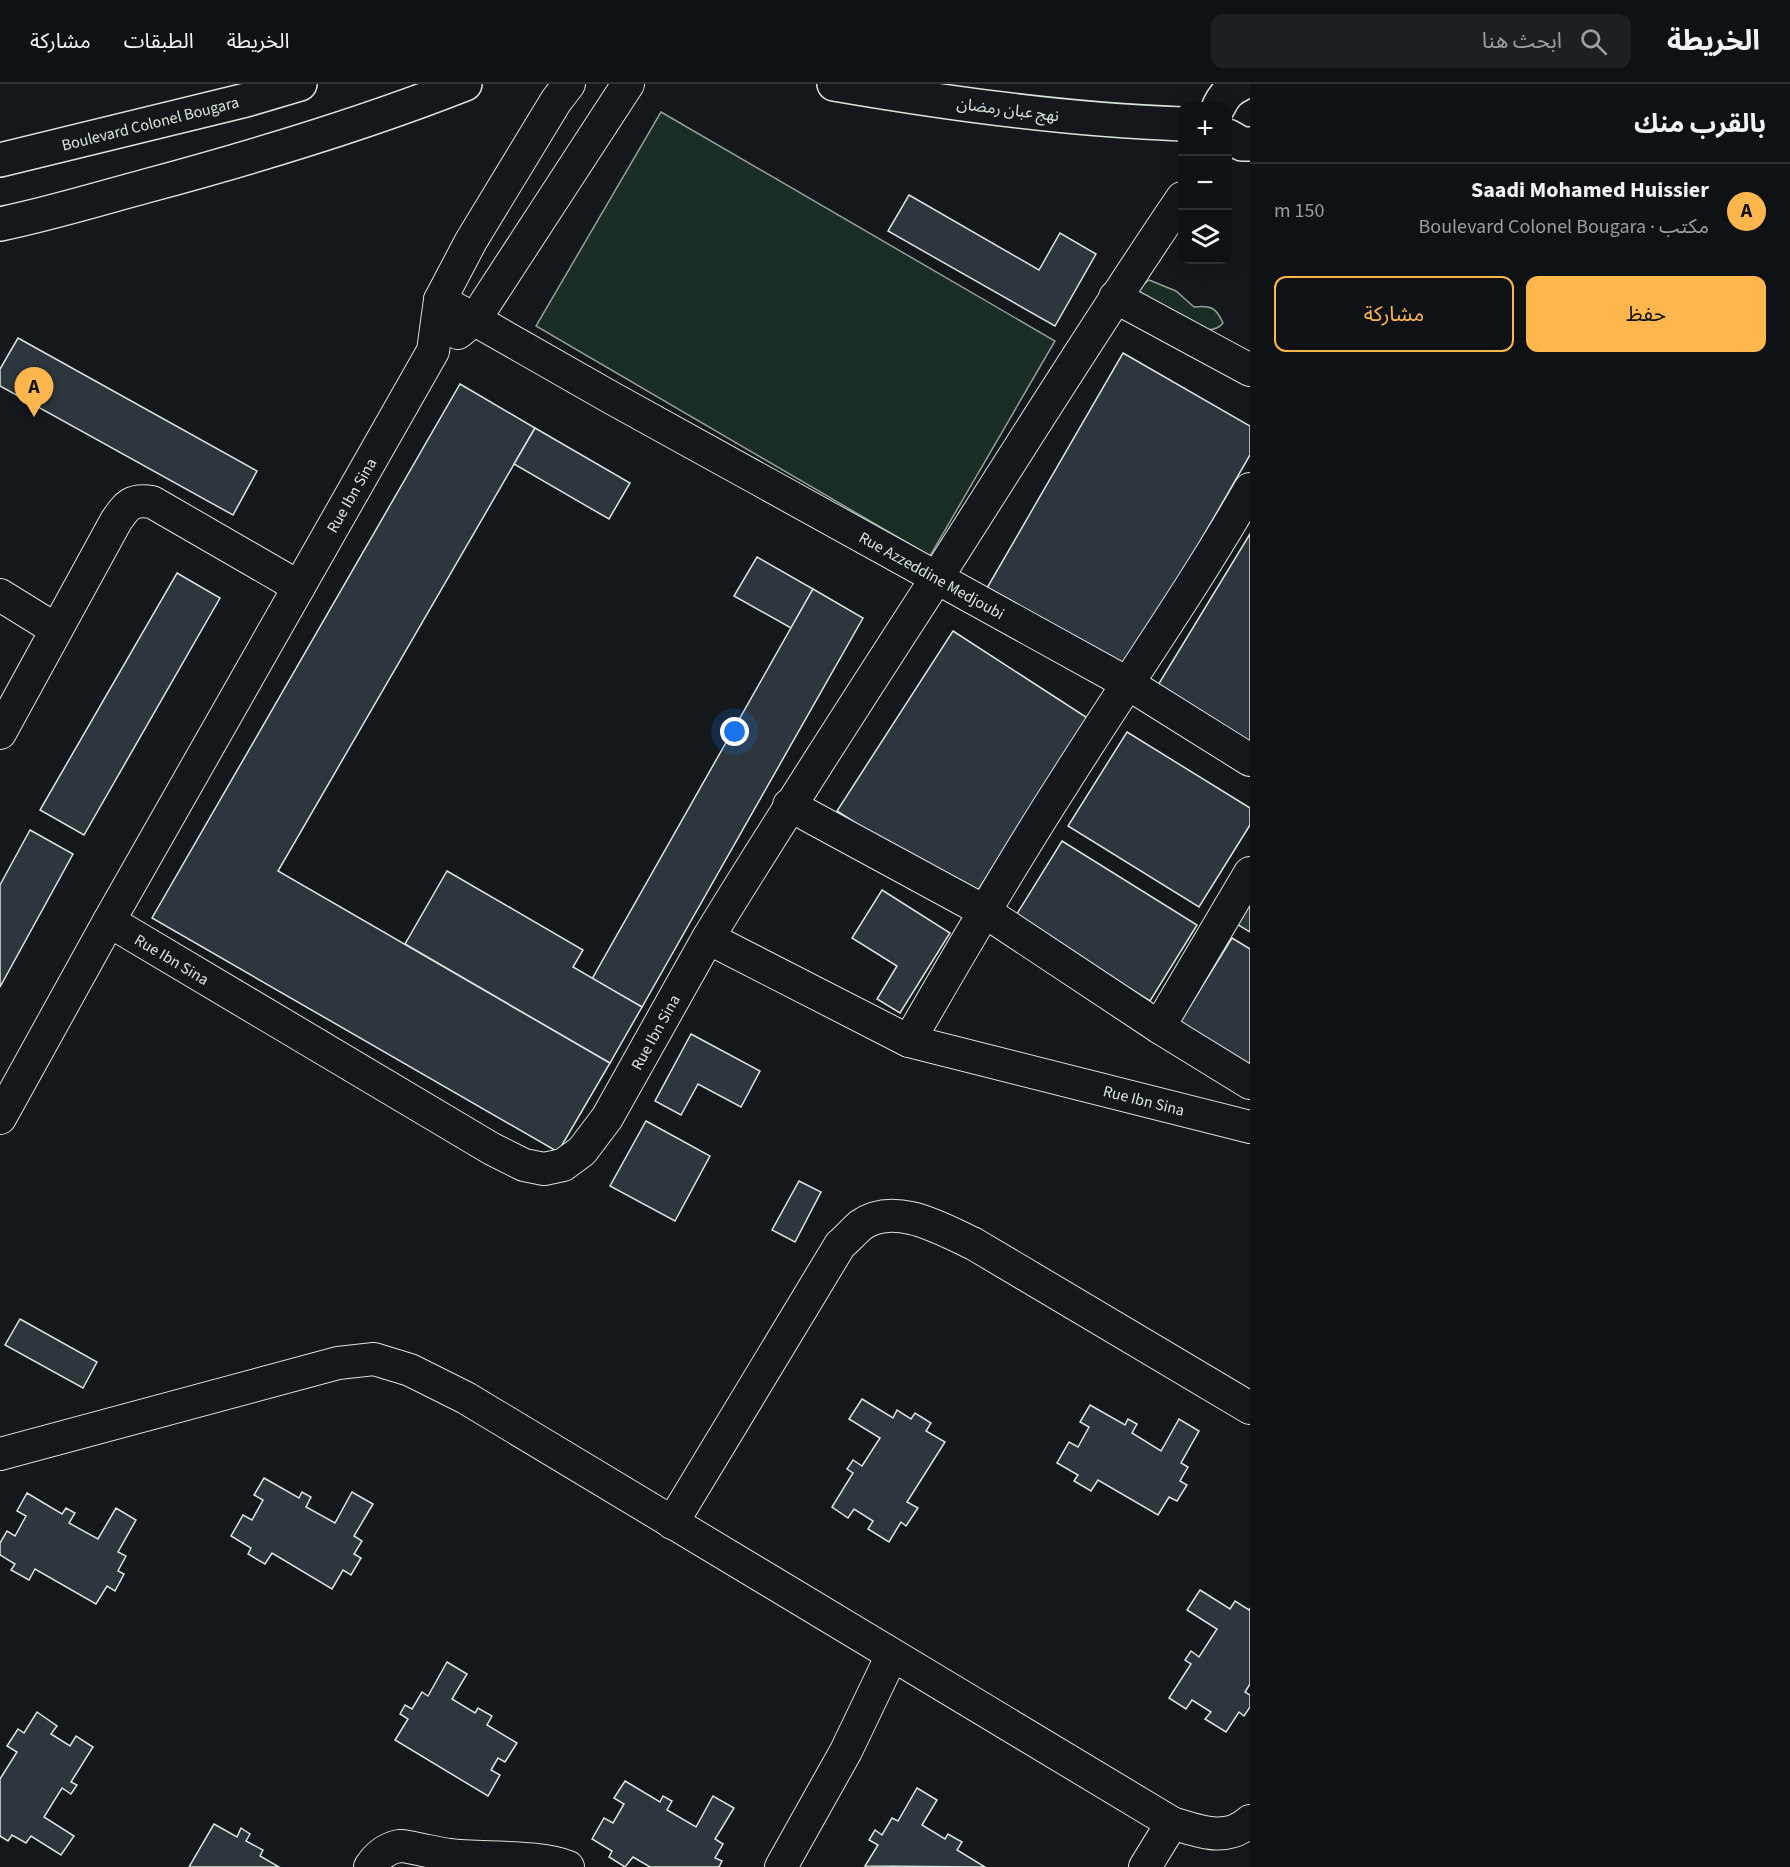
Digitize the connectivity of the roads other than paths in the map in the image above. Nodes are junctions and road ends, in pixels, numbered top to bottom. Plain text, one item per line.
1 (300, 84) edge
2 (465, 84) edge
3 (569, 84) edge
4 (628, 84) edge
5 (834, 84) edge
6 (243, 92) edge
7 (1178, 124) edge
8 (1232, 140) edge
9 (1250, 144) edge
10 (0, 160) edge
11 (1178, 204) edge
12 (0, 224) edge
13 (1115, 297) junction
14 (440, 300) junction
15 (475, 320) junction
16 (433, 351) junction
17 (1250, 370) edge
18 (1250, 489) edge
19 (937, 578) junction
20 (299, 587) junction
21 (0, 596) edge
22 (55, 629) junction
23 (1127, 683) junction
24 (0, 733) edge
25 (1250, 760) edge
26 (789, 805) junction
27 (1250, 873) edge
28 (984, 911) junction
29 (109, 921) junction
30 (708, 938) junction
31 (1159, 1027) junction
32 (909, 1041) junction
33 (1250, 1083) edge
34 (0, 1118) edge
35 (1250, 1127) edge
36 (1250, 1408) edge
37 (0, 1454) edge
38 (672, 1523) junction
39 (892, 1655) junction
40 (1250, 1821) edge
41 (1172, 1823) junction
42 (370, 1867) edge
43 (568, 1867) edge
44 (781, 1867) edge
45 (1145, 1867) edge

1 - 6 main road, Boulevard Colonel Bougara
2 - 12 main road
3 - 14 street
4 - 15 street
5 - 7 main road, نهج عبان رمضان
6 - 10 main road, Boulevard Colonel Bougara
8 - 9 main road
11 - 13 street
13 - 17 street
13 - 19 street
14 - 15 street, Rue Azzeddine Medjoubi
14 - 16 street
15 - 16 street
15 - 19 street, Rue Azzeddine Medjoubi
16 - 20 street, Rue Ibn Sina
18 - 23 street
19 - 23 street, Rue Azzeddine Medjoubi
19 - 26 street
20 - 22 street
20 - 29 street, Rue Ibn Sina
21 - 22 street
22 - 24 street
23 - 25 street, Rue Azzeddine Medjoubi
23 - 28 street
26 - 28 street
26 - 30 street
27 - 31 street
28 - 31 street
28 - 32 street
29 - 30 street, Rue Ibn Sina
29 - 34 street, Rue Ibn Sina
30 - 32 street, Rue Ibn Sina
31 - 33 street
32 - 35 street, Rue Ibn Sina
36 - 38 street
37 - 38 street
38 - 39 street
39 - 41 street
39 - 44 street
40 - 41 street
41 - 45 street
42 - 43 street

